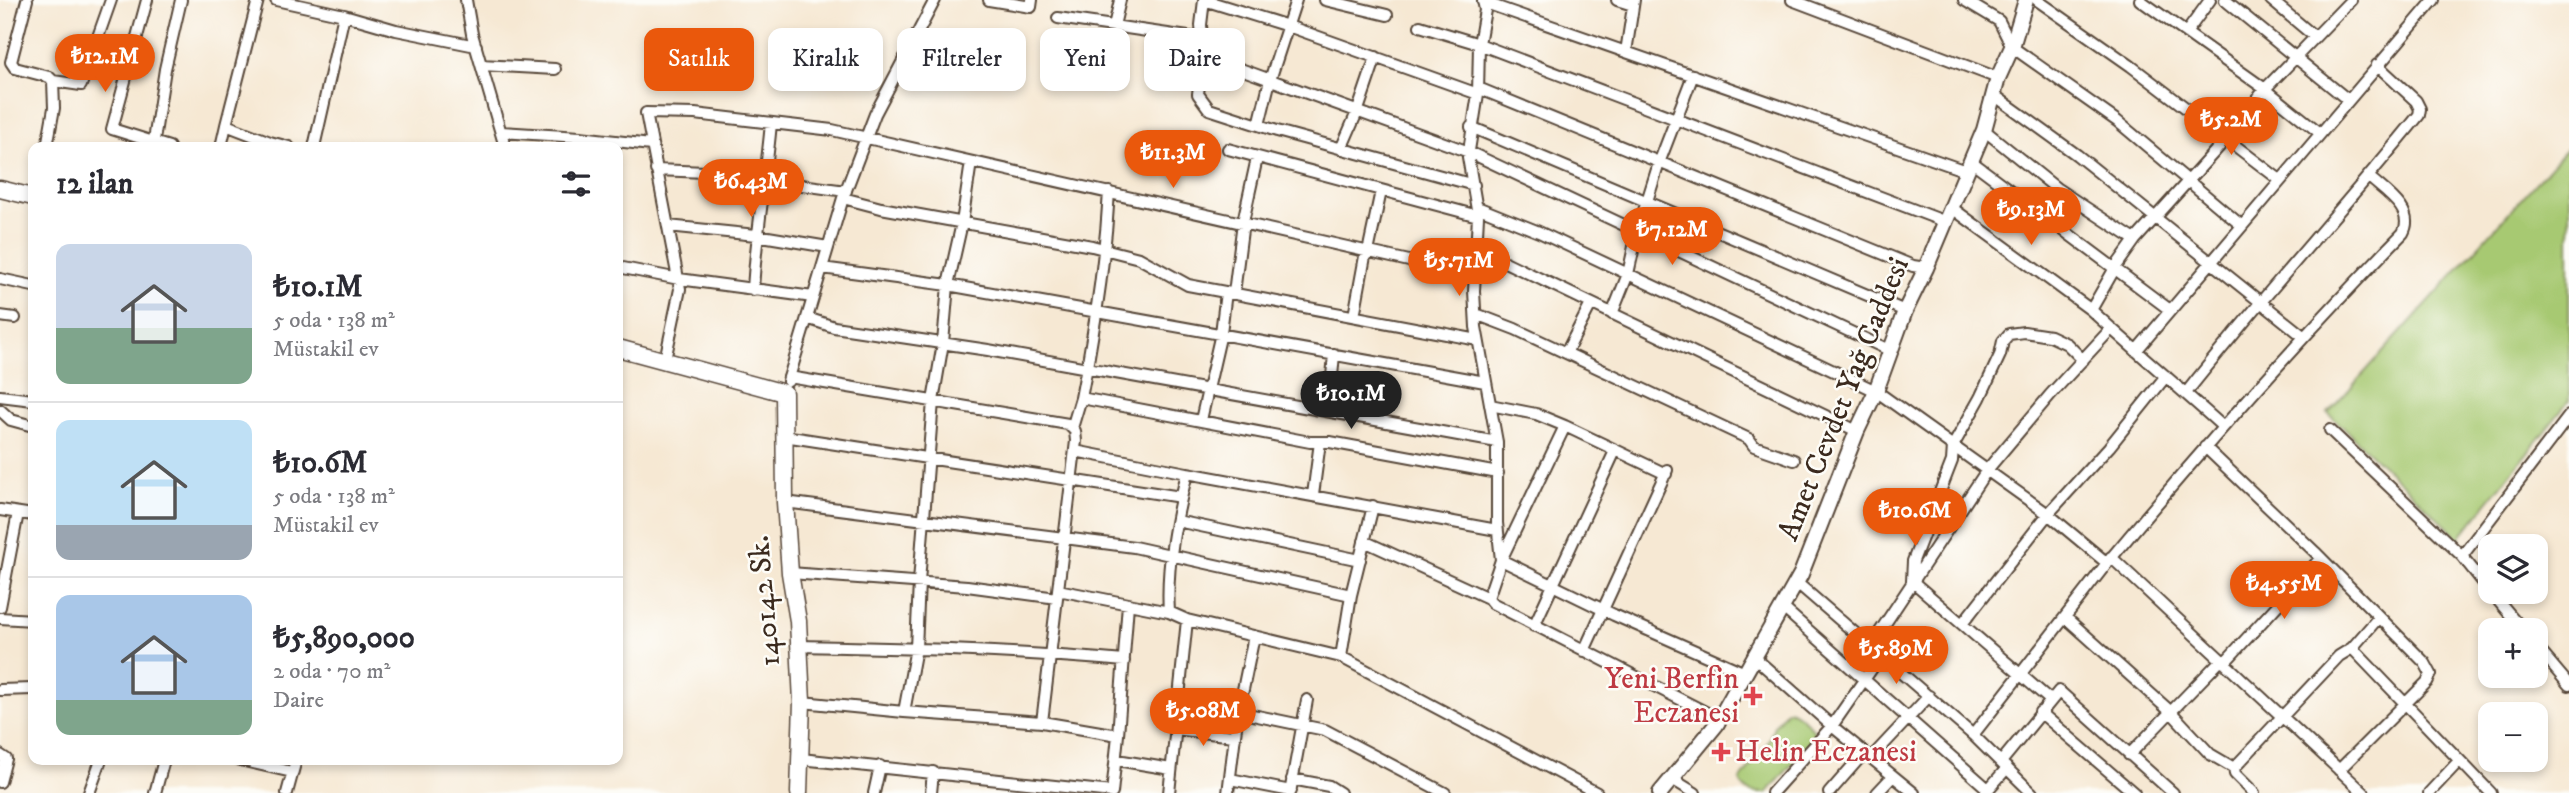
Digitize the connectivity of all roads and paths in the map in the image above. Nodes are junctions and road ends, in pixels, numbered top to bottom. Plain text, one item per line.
1 (27, 0) edge
2 (111, 0) edge
3 (147, 0) edge
4 (181, 0) edge
5 (257, 0) edge
6 (276, 0) edge
7 (338, 0) edge
8 (466, 0) edge
9 (935, 0) edge
10 (989, 0) edge
11 (1032, 0) edge
12 (1120, 0) edge
13 (1204, 0) edge
14 (1296, 0) edge
15 (1325, 0) edge
16 (1617, 0) edge
17 (1792, 0) edge
18 (1964, 0) edge
19 (2026, 0) edge
20 (2037, 0) edge
21 (2140, 0) edge
22 (2210, 0) edge
23 (2225, 0) edge
24 (2270, 0) edge
25 (2351, 0) edge
26 (2434, 0) edge
27 (1483, 1) edge
28 (1634, 3) edge
29 (1815, 4) edge
30 (340, 14) junction
31 (1387, 15) dead end
32 (1058, 18) dead end
33 (1114, 26) junction
34 (1288, 26) junction
35 (1420, 26) dead end
36 (1201, 28) edge
37 (1144, 30) edge
38 (2186, 33) junction
39 (2315, 37) junction
40 (1479, 44) junction
41 (476, 46) junction
42 (2012, 47) junction
43 (1626, 52) junction
44 (1376, 57) junction
45 (2295, 58) junction
46 (481, 65) junction
47 (2377, 65) junction
48 (555, 69) dead end
49 (1245, 71) edge
50 (1693, 75) junction
51 (1998, 78) junction
52 (1270, 80) junction
53 (53, 81) junction
54 (2265, 89) junction
55 (1198, 91) edge
56 (1478, 91) junction
57 (1994, 95) junction
58 (2348, 100) junction
59 (1358, 110) junction
60 (1675, 119) junction
61 (771, 123) junction
62 (226, 125) junction
63 (1259, 125) junction
64 (1471, 127) junction
65 (1984, 130) junction
66 (501, 132) junction
67 (2320, 132) junction
68 (2227, 138) junction
69 (866, 139) junction
70 (48, 142) edge
71 (145, 142) edge
72 (153, 142) edge
73 (222, 142) edge
74 (264, 142) edge
75 (315, 142) edge
76 (504, 142) edge
77 (581, 142) edge
78 (623, 144) edge
79 (651, 145) junction
80 (1228, 149) dead end
81 (1341, 149) junction
82 (1469, 152) junction
83 (1257, 158) junction
84 (971, 162) junction
85 (1659, 163) junction
86 (1969, 166) junction
87 (656, 170) junction
88 (2369, 177) junction
89 (766, 180) junction
90 (2280, 180) junction
91 (2188, 182) junction
92 (1474, 186) junction
93 (0, 189) edge
94 (1381, 191) junction
95 (1109, 192) junction
96 (844, 195) junction
97 (28, 196) edge
98 (1647, 201) junction
99 (1952, 208) junction
100 (1478, 211) junction
101 (2155, 219) junction
102 (1243, 222) junction
103 (1946, 222) junction
104 (962, 223) junction
105 (668, 226) junction
106 (2242, 226) junction
107 (1637, 233) junction
108 (756, 235) junction
109 (2135, 240) junction
110 (828, 247) junction
111 (1106, 249) junction
112 (1478, 249) junction
113 (1367, 251) junction
114 (2210, 263) junction
115 (623, 268) edge
116 (822, 268) junction
117 (1926, 268) junction
118 (2115, 268) junction
119 (1476, 272) junction
120 (1628, 274) junction
121 (0, 279) edge
122 (679, 279) junction
123 (28, 285) edge
124 (948, 285) junction
125 (753, 290) junction
126 (1230, 293) junction
127 (813, 297) junction
128 (2260, 301) junction
129 (1591, 304) junction
130 (2091, 310) junction
131 (2169, 310) junction
132 (1905, 311) junction
133 (1098, 312) junction
134 (1476, 314) junction
135 (1612, 314) junction
136 (0, 316) edge
137 (1354, 316) junction
138 (15, 318) dead end
139 (807, 318) junction
140 (2110, 330) junction
141 (1221, 333) junction
142 (2303, 336) junction
143 (1478, 340) junction
144 (943, 343) junction
145 (623, 349) edge
146 (1891, 351) junction
147 (2136, 351) junction
148 (1566, 352) junction
149 (1335, 354) junction
150 (665, 360) junction
151 (2082, 360) junction
152 (1088, 367) junction
153 (2166, 376) junction
154 (1485, 382) junction
155 (1210, 388) junction
156 (1876, 391) junction
157 (786, 392) junction
158 (2186, 393) junction
159 (0, 396) edge
160 (1082, 398) junction
161 (28, 399) edge
162 (933, 401) junction
163 (1490, 405) junction
164 (0, 410) edge
165 (1329, 411) junction
166 (2569, 416) edge
167 (1201, 420) junction
168 (28, 425) edge
169 (1565, 426) junction
170 (2222, 426) junction
171 (1072, 428) junction
172 (2330, 430) dead end
173 (1857, 431) junction
174 (784, 436) junction
175 (1320, 442) junction
176 (1497, 442) junction
177 (1953, 446) junction
178 (2205, 447) junction
179 (1615, 451) junction
180 (1075, 452) junction
181 (929, 457) junction
182 (1794, 460) dead end
183 (1987, 470) junction
184 (1187, 473) junction
185 (1498, 473) junction
186 (1071, 481) junction
187 (1313, 495) junction
188 (1181, 497) junction
189 (785, 502) junction
190 (1373, 506) junction
191 (0, 509) edge
192 (18, 513) junction
193 (28, 514) edge
194 (2048, 514) junction
195 (925, 520) junction
196 (1177, 521) junction
197 (1497, 530) junction
198 (1064, 537) junction
199 (1364, 541) junction
200 (1170, 556) junction
201 (2462, 556) junction
202 (2321, 558) junction
203 (1360, 560) junction
204 (1501, 560) junction
205 (2109, 560) junction
206 (790, 573) junction
207 (2478, 575) edge
208 (1912, 581) junction
209 (919, 582) junction
210 (1796, 582) junction
211 (1553, 586) junction
212 (1057, 594) junction
213 (1351, 595) junction
214 (1488, 598) junction
215 (1128, 604) junction
216 (2502, 604) edge
217 (0, 607) edge
218 (1782, 607) junction
219 (1604, 611) junction
220 (1169, 612) junction
221 (2065, 617) junction
222 (2379, 617) junction
223 (0, 618) edge
224 (2513, 618) edge
225 (28, 620) edge
226 (1187, 620) junction
227 (1962, 624) junction
228 (1534, 626) junction
229 (1254, 636) junction
230 (1871, 645) junction
231 (797, 646) junction
232 (916, 648) junction
233 (2352, 648) junction
234 (1584, 651) junction
235 (1050, 654) junction
236 (1882, 654) junction
237 (1341, 657) junction
238 (1754, 657) junction
239 (2548, 660) edge
240 (1124, 661) junction
241 (2222, 662) junction
242 (1745, 673) junction
243 (2021, 674) junction
244 (1864, 680) junction
245 (2569, 685) edge
246 (28, 689) edge
247 (0, 690) edge
248 (1929, 696) junction
249 (1307, 700) dead end
250 (2050, 700) junction
251 (802, 702) junction
252 (2405, 704) junction
253 (904, 712) junction
254 (1238, 712) junction
255 (2040, 712) junction
256 (2171, 712) junction
257 (1908, 717) junction
258 (2282, 718) junction
259 (1718, 719) junction
260 (1042, 722) junction
261 (1302, 724) junction
262 (1832, 726) junction
263 (1175, 729) junction
264 (1118, 735) junction
265 (1973, 735) junction
266 (1234, 736) junction
267 (0, 755) edge
268 (1868, 755) junction
269 (2129, 755) junction
270 (801, 759) junction
271 (1117, 760) junction
272 (2459, 761) junction
273 (99, 765) edge
274 (163, 765) edge
275 (262, 765) edge
276 (294, 765) edge
277 (2004, 765) junction
278 (880, 766) junction
279 (2234, 768) junction
280 (1171, 769) junction
281 (2339, 769) junction
282 (292, 772) junction
283 (933, 772) junction
284 (1893, 776) junction
285 (1230, 779) junction
286 (1292, 779) junction
287 (1672, 779) junction
288 (0, 782) edge
289 (1010, 787) edge
290 (1987, 791) edge
291 (1291, 792) edge
292 (89, 793) edge
293 (155, 793) edge
294 (287, 793) edge
295 (799, 793) edge
296 (874, 793) edge
297 (931, 793) edge
298 (1112, 793) edge
299 (1169, 793) edge
300 (1228, 793) edge
301 (1340, 793) edge
302 (1445, 793) edge
303 (1597, 793) edge
304 (1660, 793) edge
305 (1695, 793) edge
306 (1772, 793) edge
307 (1829, 793) edge
308 (1877, 793) edge
309 (1914, 793) edge
310 (2032, 793) edge
311 (2134, 793) edge
312 (2173, 793) edge
313 (2254, 793) edge
314 (2364, 793) edge
315 (2429, 793) edge
316 (2491, 793) edge

1 - 53 street
2 - 53 street
3 - 71 street
4 - 72 street
5 - 62 street
6 - 30 street
7 - 30 street
8 - 41 street
9 - 69 street
10 - 11 street
12 - 33 street
13 - 34 street
13 - 36 street
14 - 34 street
15 - 31 street
16 - 28 street
17 - 29 street
18 - 42 street
19 - 42 street, Amet Cevdet Yağ Caddesi
20 - 68 street
21 - 38 street
22 - 38 street
23 - 45 street
24 - 39 street
25 - 39 street
26 - 47 street
27 - 40 street
27 - 43 street
28 - 43 street
29 - 51 street
30 - 41 street
30 - 75 street
32 - 33 street
33 - 37 street
34 - 44 street
34 - 52 street
35 - 40 street
38 - 54 street
39 - 45 street
40 - 56 street
40 - 60 street
41 - 46 street
42 - 51 street, Amet Cevdet Yağ Caddesi
42 - 91 street
43 - 50 street
44 - 56 street
44 - 59 street
45 - 54 street
45 - 58 street
46 - 48 street
46 - 66 street
47 - 58 street
47 - 88 street
49 - 52 street
50 - 60 street
50 - 86 street
51 - 57 street, Amet Cevdet Yağ Caddesi
52 - 59 street
52 - 63 street
53 - 70 street
54 - 67 street
54 - 68 street
55 - 63 street
56 - 64 street
56 - 85 street
57 - 65 street, Amet Cevdet Yağ Caddesi
57 - 101 street
58 - 67 street
59 - 81 street
59 - 82 street
60 - 85 street
60 - 103 street
61 - 69 street
61 - 79 street
61 - 89 street
62 - 73 street
62 - 74 street
63 - 81 street
64 - 82 street
64 - 98 street
65 - 86 street, Amet Cevdet Yağ Caddesi
65 - 109 street
66 - 76 street
66 - 77 street
67 - 90 street
68 - 90 street
68 - 91 street
69 - 84 street
69 - 96 street
78 - 79 street
79 - 87 street
80 - 83 street
81 - 92 street
82 - 92 street
82 - 107 street
83 - 94 street
83 - 102 street
84 - 95 street
84 - 104 street
85 - 98 street
85 - 117 street
86 - 99 street, Amet Cevdet Yağ Caddesi
86 - 118 street
87 - 89 street
87 - 105 street
88 - 128 street
88 - 142 street
89 - 96 street
89 - 108 street
90 - 106 street
91 - 101 street
91 - 106 street
92 - 100 street
93 - 97 main road
94 - 100 street
94 - 113 street
95 - 102 street
95 - 111 street
96 - 104 street
96 - 110 street
98 - 107 street
98 - 132 street
99 - 103 street, Amet Cevdet Yağ Caddesi
99 - 130 street
100 - 112 street
100 - 120 street
101 - 109 street
101 - 114 street
102 - 113 street
102 - 126 street
103 - 117 street, Amet Cevdet Yağ Caddesi
104 - 111 street
104 - 124 street
105 - 108 street
105 - 122 street
106 - 114 street
107 - 120 street
107 - 146 street
108 - 110 street
108 - 125 street
109 - 118 street
110 - 116 street
111 - 126 street
111 - 133 street
112 - 119 street
112 - 129 street
113 - 119 street
113 - 137 street
114 - 128 street
114 - 131 street
115 - 122 street
116 - 124 street
116 - 127 street
117 - 132 street, Amet Cevdet Yağ Caddesi
118 - 130 street
118 - 131 street
119 - 134 street
120 - 135 street
120 - 156 street
121 - 123 street
122 - 125 street
122 - 150 street
124 - 133 street
124 - 144 street
125 - 127 street
126 - 137 street
126 - 141 street
127 - 139 street
128 - 142 street
128 - 158 street
129 - 135 street
129 - 148 street
130 - 140 street
131 - 147 street
132 - 146 street, Amet Cevdet Yağ Caddesi
133 - 141 street
133 - 152 street
134 - 143 street
134 - 148 street
135 - 173 street
136 - 138 street
137 - 143 street
139 - 144 street
139 - 157 street
140 - 147 street
140 - 151 street
141 - 149 street
141 - 155 street
142 - 170 street
143 - 154 street
144 - 152 street
144 - 162 street
145 - 150 main road
146 - 156 street, Amet Cevdet Yağ Caddesi
147 - 153 street
148 - 182 street
149 - 154 street
149 - 165 street
150 - 157 main road
151 - 177 street
151 - 183 street
152 - 155 street
152 - 160 street
153 - 158 street
153 - 194 street
154 - 163 street
155 - 165 street
155 - 167 street
156 - 173 street, Amet Cevdet Yağ Caddesi
156 - 177 street
157 - 162 street
157 - 174 main road, 140142 Sk.
158 - 170 street
159 - 161 street
160 - 167 street
160 - 171 street
162 - 171 street
162 - 181 street
163 - 169 street
163 - 176 street
164 - 168 street
165 - 176 street
166 - 201 street
167 - 175 street
169 - 179 street
169 - 204 street
170 - 178 street
171 - 180 street
172 - 201 street
173 - 210 street, Amet Cevdet Yağ Caddesi
174 - 181 street
174 - 189 main road, 140142 Sk.
175 - 185 street
175 - 187 street
176 - 185 street
177 - 183 street
177 - 208 street
178 - 202 street
178 - 205 street
179 - 211 street
179 - 219 street
180 - 184 street
180 - 186 street
181 - 186 street
181 - 195 street
183 - 194 street
183 - 208 street
184 - 187 street
184 - 188 street
185 - 197 street
186 - 188 street
186 - 198 street
187 - 190 street
188 - 196 street
189 - 195 street
189 - 206 main road, 140142 Sk.
190 - 197 street
190 - 199 street
191 - 192 street
192 - 193 street
192 - 217 street
194 - 205 street
194 - 227 street
195 - 198 street
195 - 209 street
196 - 200 street
196 - 203 street
197 - 204 street
198 - 200 street
198 - 212 street
199 - 203 street
199 - 214 street
200 - 213 street
200 - 220 street
201 - 207 street
202 - 222 street
202 - 241 street
203 - 213 street
204 - 211 street
204 - 214 street
205 - 221 street
205 - 241 street
206 - 209 street
206 - 231 main road, 140142 Sk.
208 - 227 street
208 - 230 street
209 - 212 street
209 - 232 street
210 - 218 street, Amet Cevdet Yağ Caddesi
210 - 230 street
211 - 219 street
211 - 228 street
212 - 215 street
212 - 235 street
213 - 237 street
214 - 228 street
215 - 220 street
215 - 240 street
216 - 224 street
218 - 238 street, Amet Cevdet Yağ Caddesi
218 - 244 street
219 - 234 street
219 - 242 street
220 - 226 street
221 - 243 street
221 - 256 street
222 - 233 street
222 - 252 street
223 - 225 street
226 - 229 street
226 - 263 street
227 - 243 street
228 - 234 street
229 - 237 street
229 - 254 street
230 - 236 street
231 - 232 street
231 - 251 main road, 140142 Sk.
232 - 235 street
232 - 253 street
233 - 252 street
233 - 258 street
234 - 259 street
235 - 240 street
235 - 260 street
236 - 244 street
236 - 248 street
237 - 303 street
238 - 242 street, Amet Cevdet Yağ Caddesi
238 - 262 street
239 - 245 street
240 - 264 street
241 - 256 street
241 - 258 street
242 - 259 street, Amet Cevdet Yağ Caddesi
243 - 250 street
243 - 265 street
244 - 257 street
244 - 262 street
246 - 247 street
248 - 257 street
248 - 265 street
249 - 261 street
250 - 255 street
250 - 269 street
251 - 253 street
251 - 270 main road, 140142 Sk.
252 - 272 street
252 - 281 street
253 - 260 street
254 - 261 street
254 - 266 street
255 - 277 street
255 - 311 street
256 - 269 street
256 - 279 street
257 - 268 street
257 - 290 street
258 - 279 street
258 - 281 street
259 - 287 street, Amet Cevdet Yağ Caddesi
260 - 264 street
261 - 286 street
261 - 302 street
262 - 268 street
262 - 306 street
263 - 266 street
263 - 280 street
264 - 271 street
265 - 277 street
266 - 285 street
267 - 288 street
268 - 284 street
268 - 307 street
269 - 312 street
270 - 278 street
270 - 295 main road, 140142 Sk.
271 - 280 street
271 - 298 street
272 - 315 street
272 - 316 street
273 - 292 street
274 - 293 street
275 - 282 street
276 - 282 street
277 - 290 street
277 - 310 street
278 - 283 street
278 - 296 street
279 - 313 street
280 - 299 street
281 - 314 street
282 - 294 street
283 - 289 street
283 - 297 street
284 - 308 street
284 - 309 street
285 - 291 street
285 - 300 street
286 - 291 street
286 - 301 street
287 - 304 street, Amet Cevdet Yağ Caddesi
287 - 305 street
289 - 298 street

